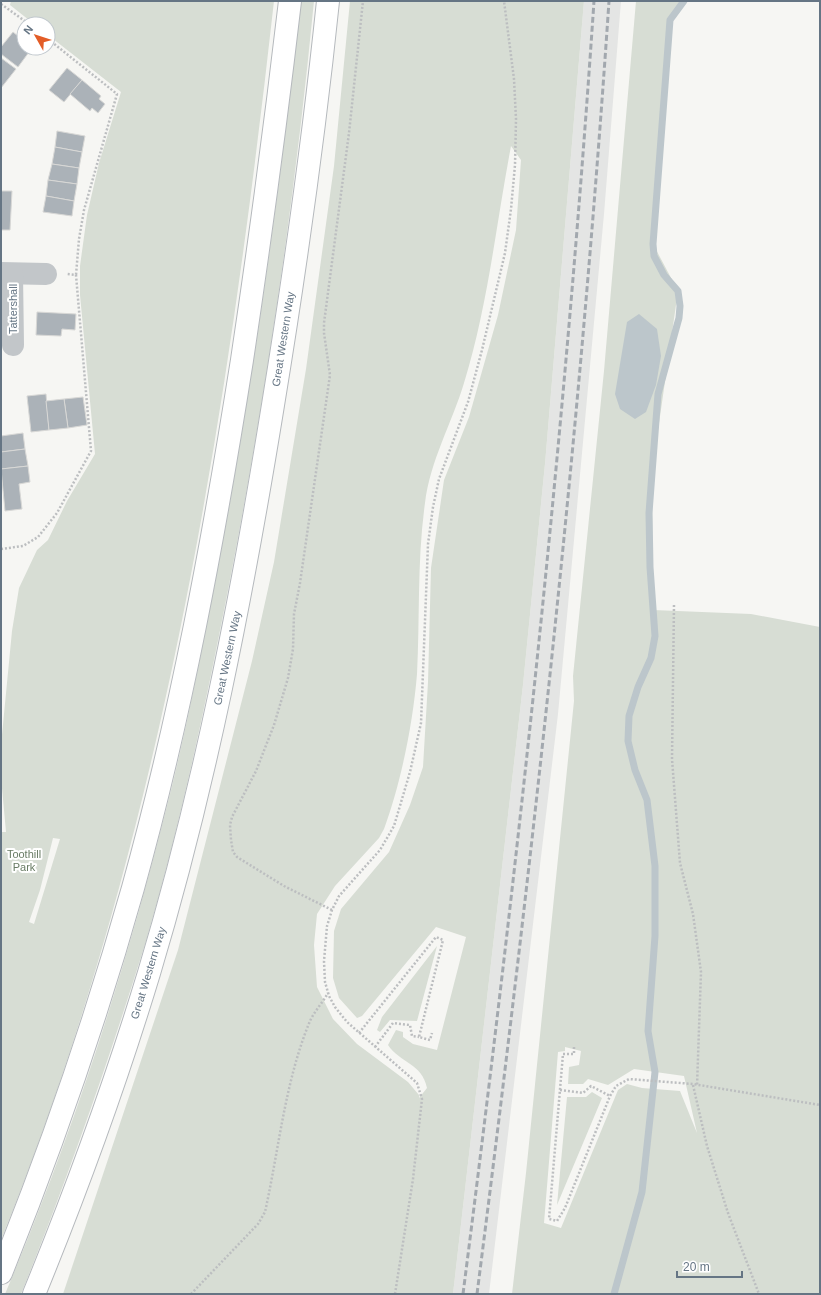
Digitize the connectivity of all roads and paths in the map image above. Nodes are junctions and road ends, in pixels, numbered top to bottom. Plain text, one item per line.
1 (290, 1) edge
2 (328, 1) edge
3 (363, 1) edge
4 (504, 1) edge
5 (1, 4) edge
6 (18, 16) edge
7 (56, 45) edge
8 (7, 273) edge
9 (46, 274) joint
10 (76, 274) junction
11 (13, 345) dead end
12 (1, 549) edge
13 (674, 605) dead end
14 (332, 910) junction
15 (328, 993) junction
16 (359, 1033) junction
17 (432, 1033) dead end
18 (419, 1037) junction
19 (375, 1047) junction
20 (574, 1047) dead end
21 (693, 1084) junction
22 (697, 1086) junction
23 (560, 1090) junction
24 (610, 1096) junction
25 (820, 1105) edge
26 (1, 1273) edge
27 (34, 1294) edge
28 (191, 1294) edge
29 (394, 1294) edge
30 (759, 1294) edge

1 - 26 main road
2 - 27 main road, Great Western Way
3 - 14 path
4 - 14 path
5 - 6 path
7 - 10 path
8 - 9 street, Tattershall
8 - 11 street, Tattershall
9 - 10 path
10 - 12 path
13 - 22 path
14 - 15 path
15 - 16 path
15 - 28 path
16 - 18 path
16 - 19 path
17 - 18 path
18 - 19 path
19 - 29 path
20 - 23 path
21 - 22 path
21 - 24 path
21 - 30 path
22 - 25 path
23 - 24 path
23 - 24 path

